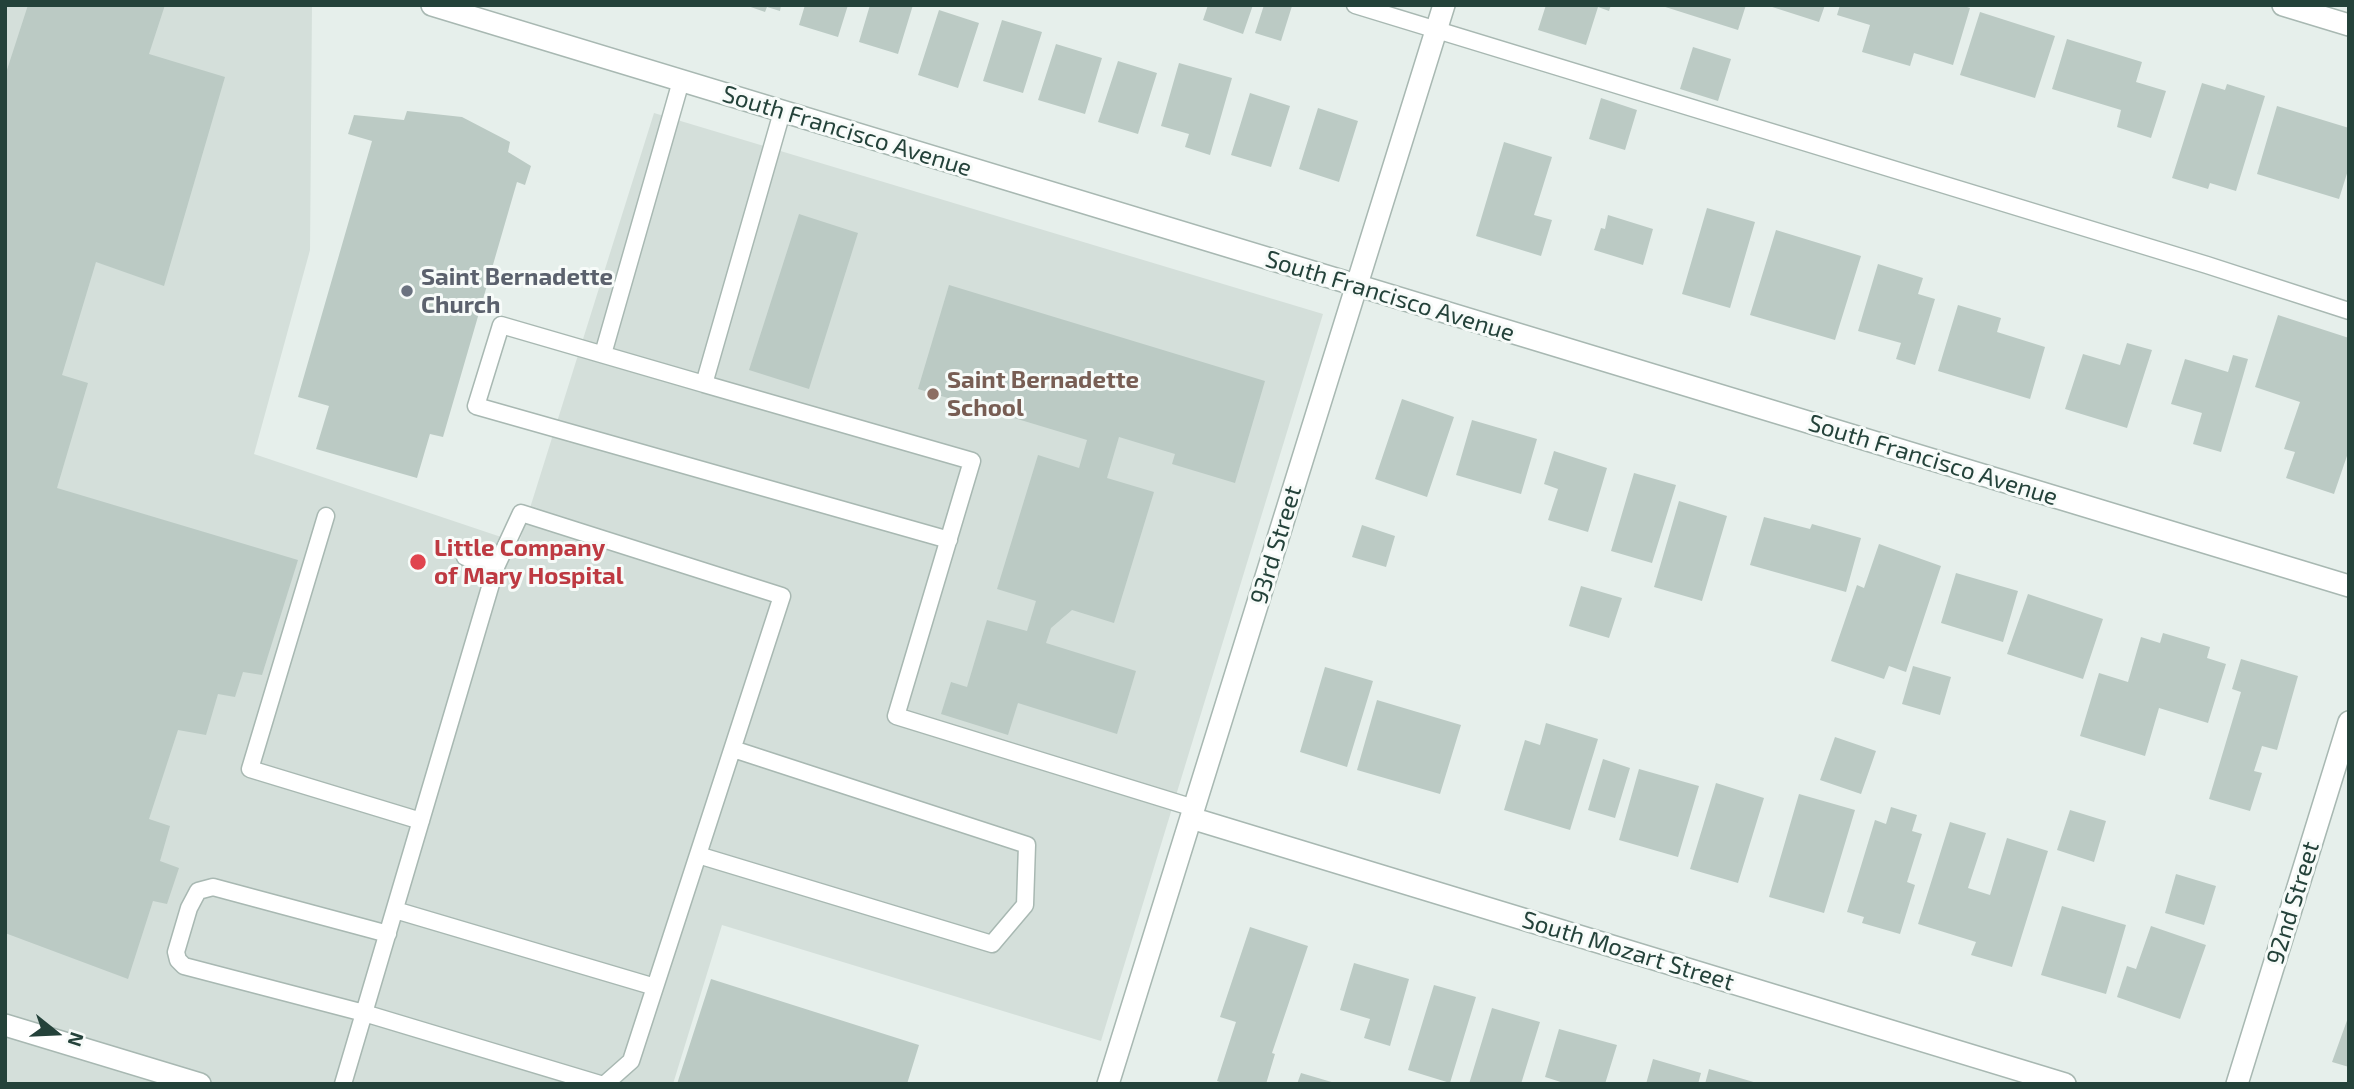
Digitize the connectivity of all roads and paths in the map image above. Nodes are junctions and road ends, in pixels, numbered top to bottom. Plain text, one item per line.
1 (432, 5) edge
2 (1355, 5) edge
3 (1444, 5) edge
4 (2283, 5) edge
5 (2349, 25) edge
6 (1436, 30) junction
7 (681, 81) junction
8 (782, 111) junction
9 (1357, 286) junction
10 (2349, 311) edge
11 (603, 354) junction
12 (704, 384) junction
13 (326, 516) dead end
14 (949, 540) junction
15 (465, 557) dead end
16 (496, 567) junction
17 (2349, 586) edge
18 (2349, 722) edge
19 (733, 749) junction
20 (1192, 813) junction
21 (421, 821) junction
22 (698, 855) junction
23 (395, 910) junction
24 (388, 934) junction
25 (655, 987) junction
26 (365, 1013) junction
27 (5, 1025) edge
28 (200, 1084) edge
29 (343, 1084) edge
30 (603, 1084) edge
31 (1108, 1084) edge
32 (2065, 1084) edge
33 (2237, 1084) edge

1 - 7 street, South Francisco Avenue
2 - 6 lane
3 - 6 street, 93rd Street
4 - 5 street
6 - 9 street, 93rd Street
6 - 10 lane
7 - 8 street, South Francisco Avenue
7 - 11 lane
8 - 9 street, South Francisco Avenue
8 - 12 lane
9 - 17 street, South Francisco Avenue
9 - 20 street, 93rd Street
11 - 12 lane
11 - 14 lane
12 - 14 lane
13 - 21 lane
14 - 20 lane
15 - 16 lane
16 - 19 lane
16 - 21 lane
18 - 33 street, 92nd Street
19 - 22 lane
19 - 22 lane
20 - 31 street, 93rd Street
20 - 32 street, South Mozart Street
21 - 23 lane
22 - 25 lane
23 - 24 lane
23 - 25 lane
24 - 26 lane
24 - 26 lane
25 - 30 lane
26 - 29 lane
26 - 30 lane
27 - 28 street

